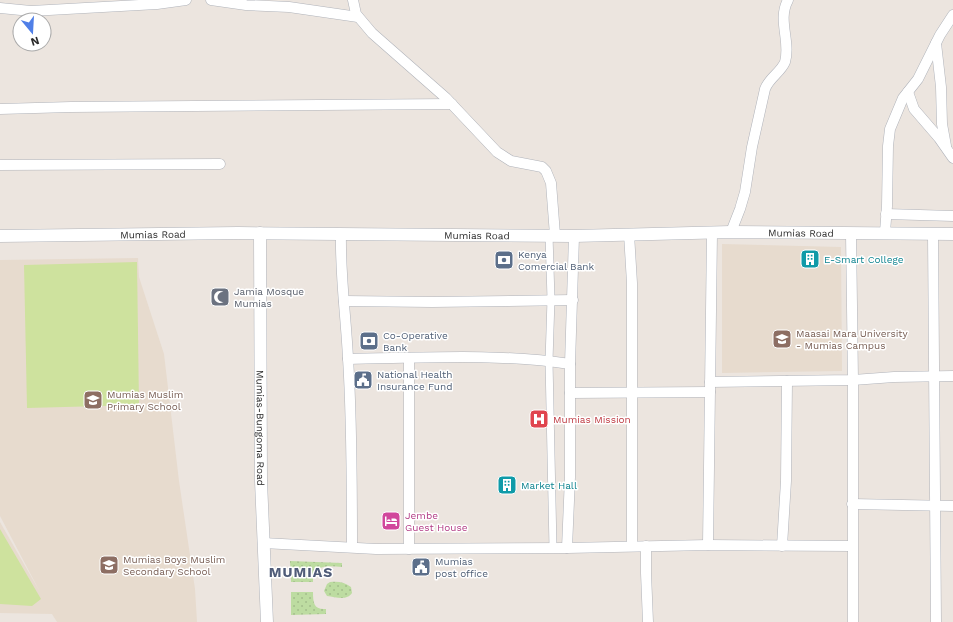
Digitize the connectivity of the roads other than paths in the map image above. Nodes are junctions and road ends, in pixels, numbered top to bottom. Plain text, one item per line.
1 (186, 0) edge
2 (211, 0) edge
3 (353, 0) edge
4 (788, 0) edge
5 (0, 8) edge
6 (953, 15) edge
7 (358, 17) junction
8 (936, 43) junction
9 (908, 92) junction
10 (452, 104) junction
11 (0, 109) edge
12 (946, 146) junction
13 (953, 158) edge
14 (220, 164) dead end
15 (0, 165) edge
16 (886, 214) junction
17 (953, 216) edge
18 (731, 232) junction
19 (884, 232) junction
20 (260, 233) junction
21 (712, 233) junction
22 (851, 233) junction
23 (340, 234) junction
24 (629, 234) junction
25 (933, 234) junction
26 (953, 234) edge
27 (552, 235) junction
28 (0, 236) edge
29 (574, 236) junction
30 (551, 300) junction
31 (573, 300) junction
32 (344, 301) junction
33 (409, 358) junction
34 (348, 359) junction
35 (549, 361) junction
36 (570, 364) junction
37 (953, 376) edge
38 (935, 377) junction
39 (853, 380) junction
40 (787, 381) junction
41 (710, 387) junction
42 (570, 393) junction
43 (632, 393) junction
44 (852, 504) junction
45 (935, 506) junction
46 (953, 506) edge
47 (263, 543) junction
48 (708, 545) junction
49 (632, 546) junction
50 (646, 546) junction
51 (782, 546) junction
52 (852, 546) junction
53 (352, 547) junction
54 (553, 548) junction
55 (567, 548) junction
56 (409, 549) junction
57 (267, 622) edge
58 (648, 622) edge
59 (853, 622) edge
60 (936, 622) edge

1 - 5 street
2 - 7 street
3 - 7 street
4 - 18 street
6 - 8 street
7 - 10 street
8 - 9 street
8 - 12 street
9 - 12 street
9 - 16 street
10 - 11 street
10 - 27 street
12 - 13 street
14 - 15 street
16 - 17 street
16 - 19 street
18 - 21 street, Mumias Road
18 - 22 street, Mumias Road
19 - 22 street, Mumias Road
19 - 25 street, Mumias Road
20 - 23 street, Mumias Road
20 - 28 street, Mumias Road
20 - 47 street, Mumias-Bungoma Road
21 - 24 street, Mumias Road
21 - 41 street
22 - 39 street
23 - 27 street, Mumias Road
23 - 32 street
24 - 29 street, Mumias Road
24 - 43 street
25 - 26 street, Mumias Road
25 - 38 street
27 - 29 street, Mumias Road
27 - 30 street
29 - 31 street
30 - 31 street
30 - 32 street
30 - 35 street
31 - 36 street
32 - 34 street
33 - 34 street
33 - 35 street
33 - 56 street
34 - 53 street
35 - 36 street
35 - 54 street
36 - 42 street
37 - 38 street
38 - 39 street
38 - 45 street
39 - 40 street
39 - 44 street
40 - 41 street
40 - 51 street
41 - 43 street
41 - 48 street
42 - 43 street
42 - 55 street
43 - 49 street
44 - 45 street
44 - 52 street
45 - 46 street
45 - 60 street
47 - 53 street
47 - 57 street, Mumias-Bungoma Road
48 - 50 street
48 - 51 street
49 - 50 street
49 - 55 street
50 - 58 street
51 - 52 street
52 - 59 street
53 - 56 street
54 - 55 street
54 - 56 street

